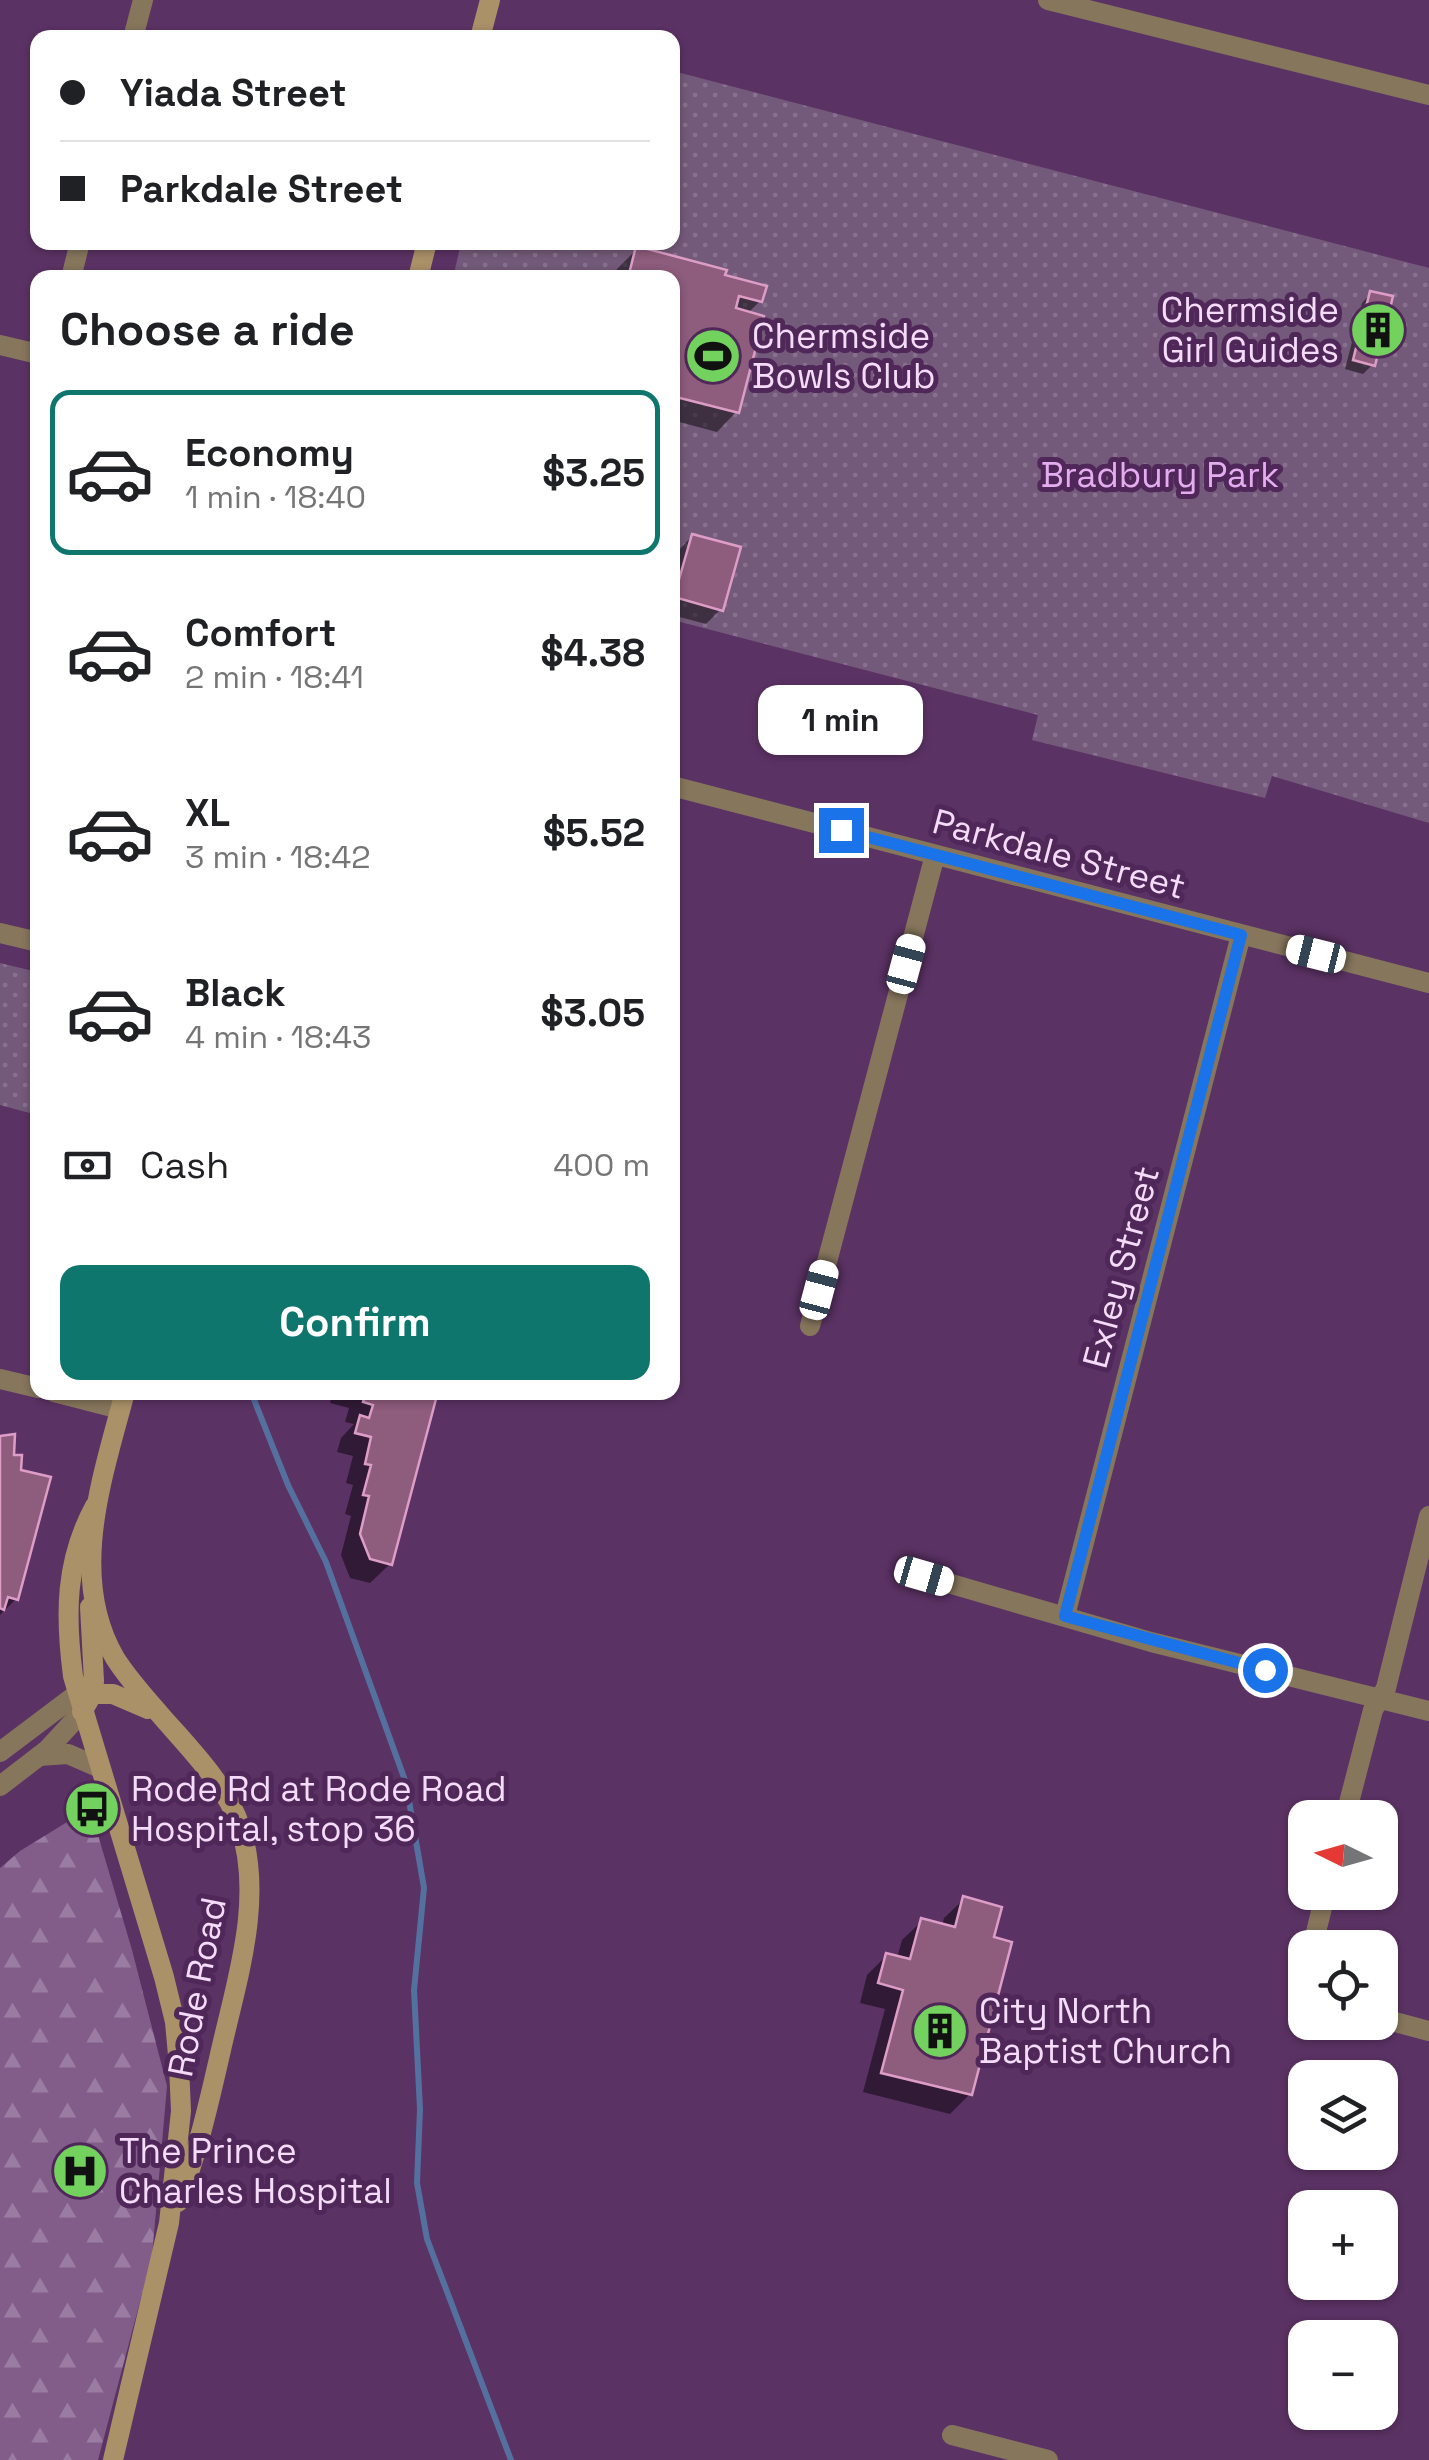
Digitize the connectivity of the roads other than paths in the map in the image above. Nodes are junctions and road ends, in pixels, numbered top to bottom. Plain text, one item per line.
1 (142, 0) edge
2 (490, 0) edge
3 (1048, 0) edge
4 (1125, 9) edge
5 (135, 30) edge
6 (482, 30) edge
7 (1429, 95) edge
8 (0, 345) edge
9 (30, 352) edge
10 (680, 788) edge
11 (934, 855) junction
12 (0, 933) edge
13 (1241, 935) junction
14 (30, 940) edge
15 (1429, 983) edge
16 (810, 1326) dead end
17 (0, 1378) edge
18 (30, 1386) edge
19 (122, 1401) edge
20 (95, 1506) junction
21 (1429, 1516) edge
22 (92, 1574) junction
23 (924, 1576) dead end
24 (1065, 1616) junction
25 (1379, 1698) junction
26 (84, 1700) junction
27 (1429, 1712) edge
28 (169, 1726) junction
29 (0, 1752) edge
30 (39, 1756) junction
31 (98, 1767) junction
32 (0, 1786) edge
33 (1350, 1800) edge
34 (1398, 2023) edge
35 (1429, 2031) edge
36 (170, 2223) junction
37 (952, 2435) dead end
38 (113, 2460) edge
39 (1048, 2460) edge

1 - 5 street
2 - 6 main road
3 - 4 street
4 - 7 street
8 - 9 street
10 - 11 street, Parkdale Street
11 - 13 street, Parkdale Street
11 - 16 street
12 - 14 street
13 - 15 street, Parkdale Street
13 - 24 street, Exley Street
17 - 18 street
19 - 20 main road, Rode Road
20 - 22 main road, Rode Road
20 - 26 main road, Rode Road
21 - 25 street
22 - 26 main road
22 - 28 main road, Rode Road
23 - 24 street
24 - 25 street
25 - 27 street
25 - 33 street
26 - 28 main road
26 - 29 street
26 - 30 street
26 - 31 main road, Rode Road
28 - 36 main road, Rode Road
30 - 31 street
30 - 32 street
31 - 36 main road, Rode Road
34 - 35 street
36 - 38 main road, Rode Road
37 - 39 street

